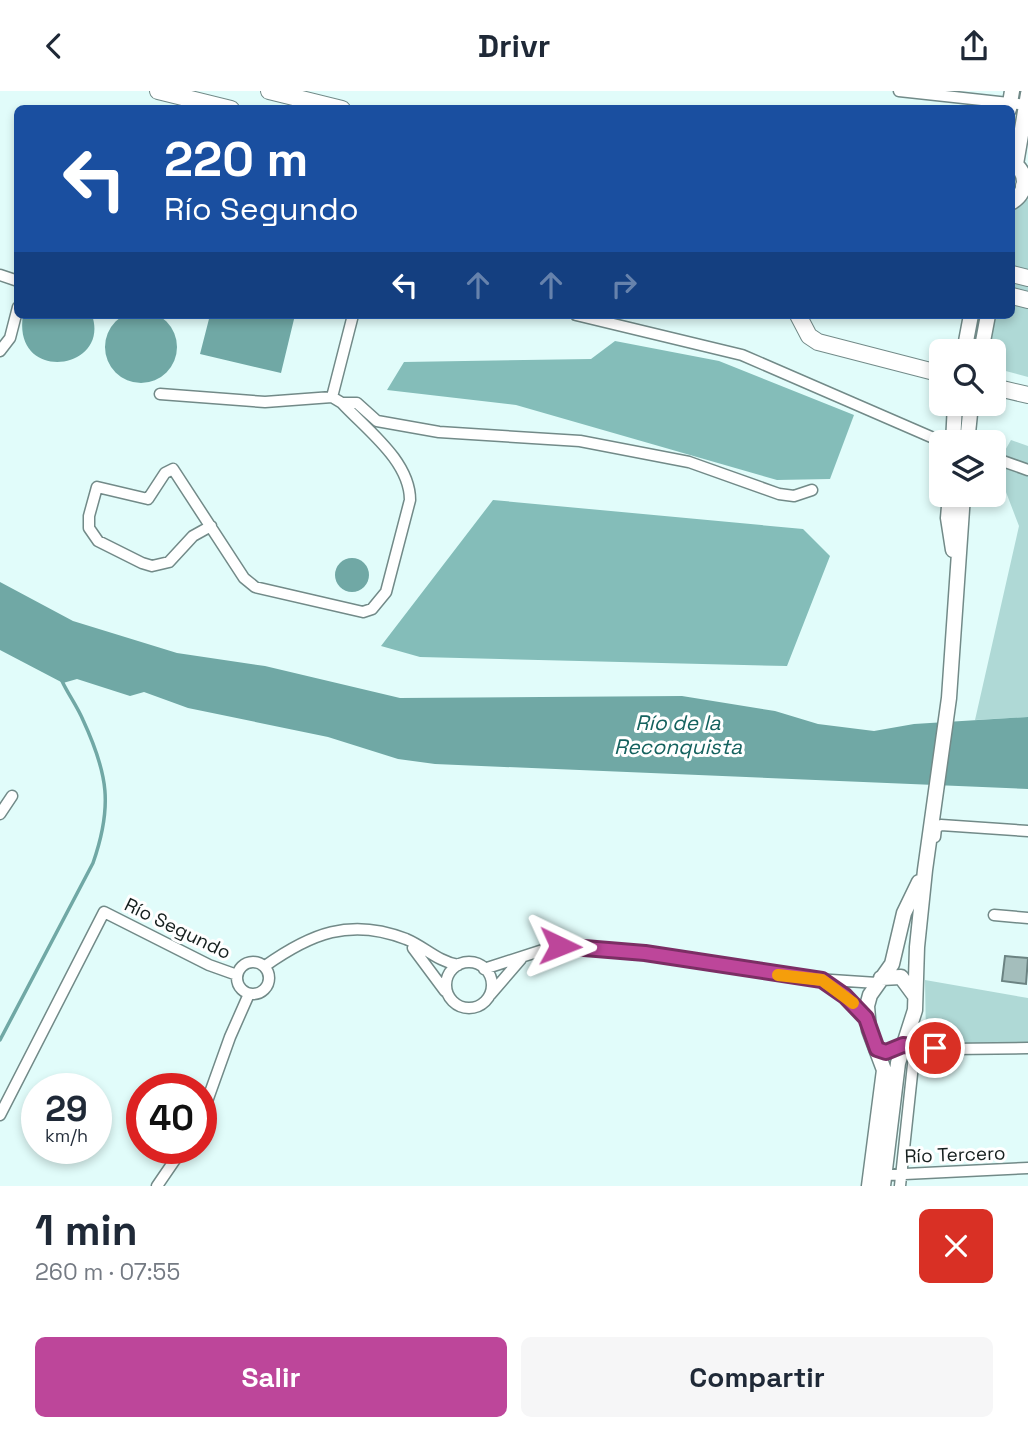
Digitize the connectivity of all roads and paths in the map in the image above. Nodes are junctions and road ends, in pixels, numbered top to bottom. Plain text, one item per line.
1 (158, 91) edge
2 (269, 91) edge
3 (899, 91) edge
4 (1010, 101) edge
5 (1027, 101) edge
6 (215, 105) edge
7 (326, 105) edge
8 (1015, 158) edge
9 (1015, 164) edge
10 (1026, 187) edge
11 (15, 319) edge
12 (352, 319) edge
13 (592, 319) edge
14 (800, 319) edge
15 (970, 319) edge
16 (987, 319) edge
17 (966, 339) edge
18 (983, 339) edge
19 (0, 351) edge
20 (929, 371) edge
21 (1006, 390) edge
22 (160, 394) dead end
23 (1028, 395) edge
24 (337, 400) junction
25 (929, 436) edge
26 (1006, 462) edge
27 (1028, 470) edge
28 (811, 490) dead end
29 (949, 507) edge
30 (962, 507) edge
31 (211, 526) junction
32 (956, 576) junction
33 (12, 796) dead end
34 (0, 814) edge
35 (1028, 831) edge
36 (925, 870) junction
37 (994, 915) dead end
38 (1028, 918) edge
39 (404, 939) junction
40 (524, 957) junction
41 (458, 965) junction
42 (265, 966) junction
43 (484, 968) junction
44 (237, 975) junction
45 (822, 980) junction
46 (879, 981) junction
47 (249, 994) junction
48 (488, 997) junction
49 (916, 997) junction
50 (450, 998) junction
51 (866, 1018) junction
52 (909, 1045) junction
53 (1028, 1048) edge
54 (877, 1049) junction
55 (217, 1073) edge
56 (0, 1115) edge
57 (172, 1164) edge
58 (1028, 1168) edge
59 (900, 1174) junction
60 (883, 1180) edge
61 (157, 1186) edge
62 (869, 1186) edge
63 (900, 1186) edge

1 - 6 highway
2 - 7 highway
3 - 4 street
4 - 5 street
5 - 8 main road
9 - 10 main road
11 - 19 street
12 - 24 street
13 - 25 street
14 - 20 highway
15 - 17 main road
16 - 18 main road
21 - 23 highway
22 - 24 street
24 - 28 street
24 - 31 street
26 - 27 street
29 - 32 main road
30 - 32 main road
31 - 31 street
32 - 36 main road
33 - 34 street
35 - 36 street
36 - 46 main road
36 - 49 main road
37 - 38 street
39 - 41 street
39 - 42 street
39 - 50 street
40 - 43 street
40 - 45 street
40 - 48 street
41 - 43 street
41 - 50 street
42 - 44 street
42 - 47 street
43 - 48 street
44 - 47 street
44 - 56 street, Río Segundo
45 - 46 street
45 - 51 street
46 - 49 main road
46 - 51 main road
47 - 55 street
48 - 50 street
49 - 52 main road
51 - 54 main road
52 - 53 street
52 - 54 main road
52 - 59 street
52 - 60 main road
54 - 62 main road
57 - 61 street
58 - 59 street, Río Tercero
59 - 60 street, Río Tercero
59 - 63 street

